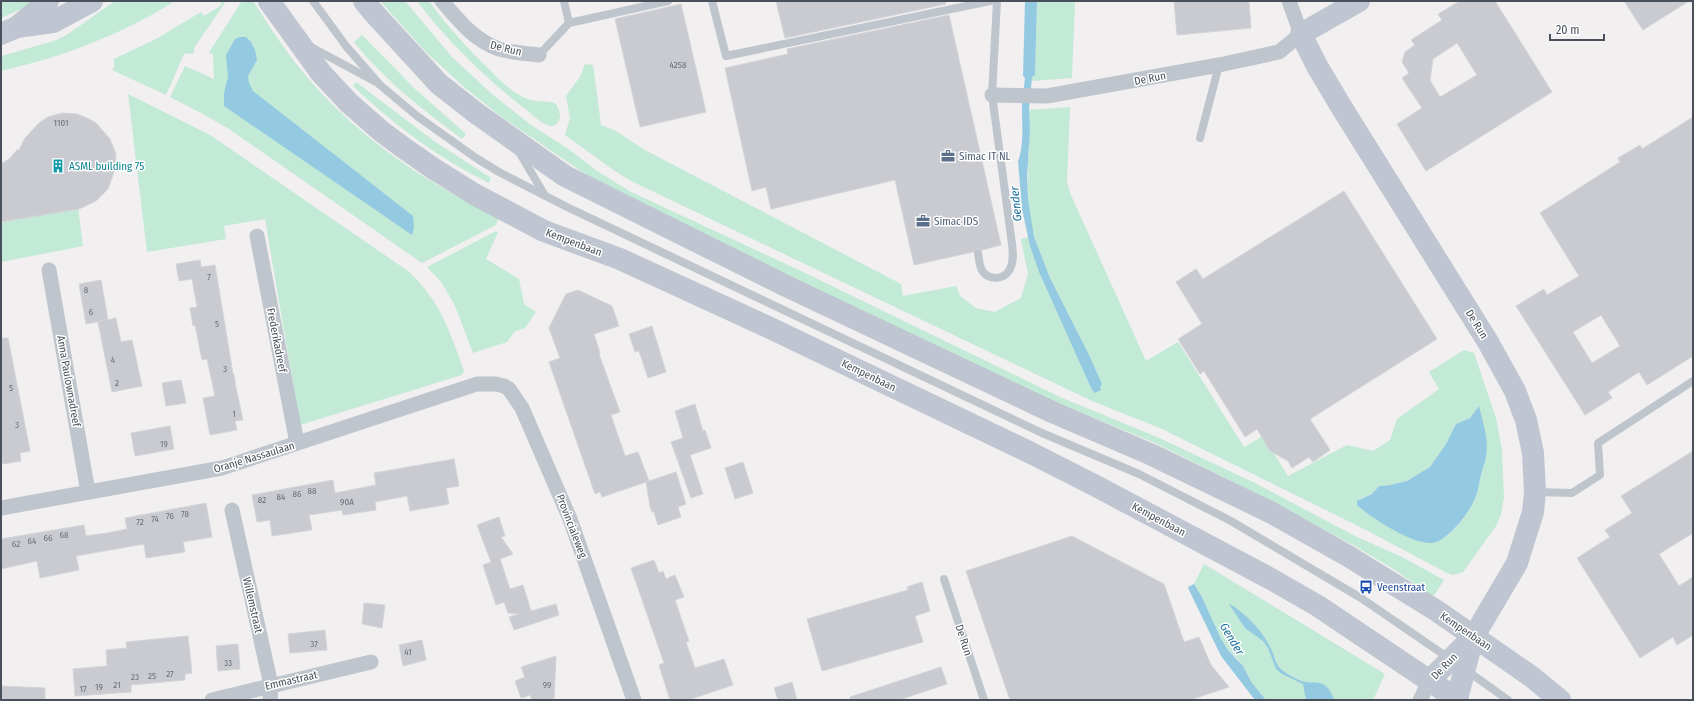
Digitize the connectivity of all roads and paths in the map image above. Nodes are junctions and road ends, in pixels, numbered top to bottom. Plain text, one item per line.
1 (48, 1) edge
2 (92, 1) edge
3 (269, 1) edge
4 (313, 1) edge
5 (364, 1) edge
6 (442, 1) edge
7 (564, 1) edge
8 (668, 1) edge
9 (712, 1) edge
10 (990, 1) edge
11 (997, 1) edge
12 (1289, 1) edge
13 (1359, 1) edge
14 (569, 23) junction
15 (9, 31) edge
16 (1301, 34) junction
17 (295, 38) junction
18 (539, 55) joint
19 (1219, 65) junction
20 (380, 85) junction
21 (992, 95) junction
22 (511, 138) junction
23 (1200, 138) dead end
24 (544, 194) junction
25 (257, 236) dead end
26 (978, 253) dead end
27 (49, 270) dead end
28 (1693, 381) edge
29 (477, 384) joint
30 (297, 443) junction
31 (88, 492) junction
32 (1535, 492) junction
33 (1, 508) edge
34 (232, 510) dead end
35 (944, 579) dead end
36 (1474, 636) junction
37 (371, 662) dead end
38 (1458, 664) junction
39 (1430, 680) junction
40 (271, 685) junction
41 (212, 700) edge
42 (270, 700) edge
43 (634, 700) edge
44 (984, 700) edge
45 (1420, 700) edge
46 (1457, 700) edge
47 (1508, 700) edge
48 (1560, 700) edge

1 - 15 main road
2 - 15 main road
3 - 17 main road, Kempenbaan
4 - 20 lane, Kempenbaan
5 - 22 main road, Kempenbaan
6 - 18 street, De Run
7 - 14 lane
8 - 14 lane
9 - 10 lane
11 - 21 lane
12 - 16 street, De Run
13 - 16 main road, De Run
14 - 18 lane
16 - 19 street, De Run
16 - 32 main road, De Run
17 - 20 lane, Kempenbaan
17 - 39 main road, Kempenbaan
19 - 21 street, De Run
19 - 23 lane
20 - 24 lane, Kempenbaan
21 - 26 lane
22 - 24 lane, Kempenbaan
22 - 36 main road, Kempenbaan
24 - 38 lane, Kempenbaan
25 - 30 street, Frederikadreef
27 - 31 street, Anna Paulownadreef
28 - 32 lane
29 - 30 street, Oranje Nassaulaan
29 - 43 street, Provincialeweg
30 - 31 street, Oranje Nassaulaan
31 - 33 street, Oranje Nassaulaan
32 - 36 main road, De Run
34 - 40 street, Willemstraat
35 - 44 lane, De Run
36 - 38 main road, De Run
36 - 48 main road, Kempenbaan
37 - 40 street, Emmastraat
38 - 39 main road, De Run
38 - 46 main road, De Run
38 - 47 lane, Kempenbaan
39 - 45 street, De Run
39 - 46 main road, Kempenbaan
40 - 41 street, Emmastraat
40 - 42 street, Willemstraat

